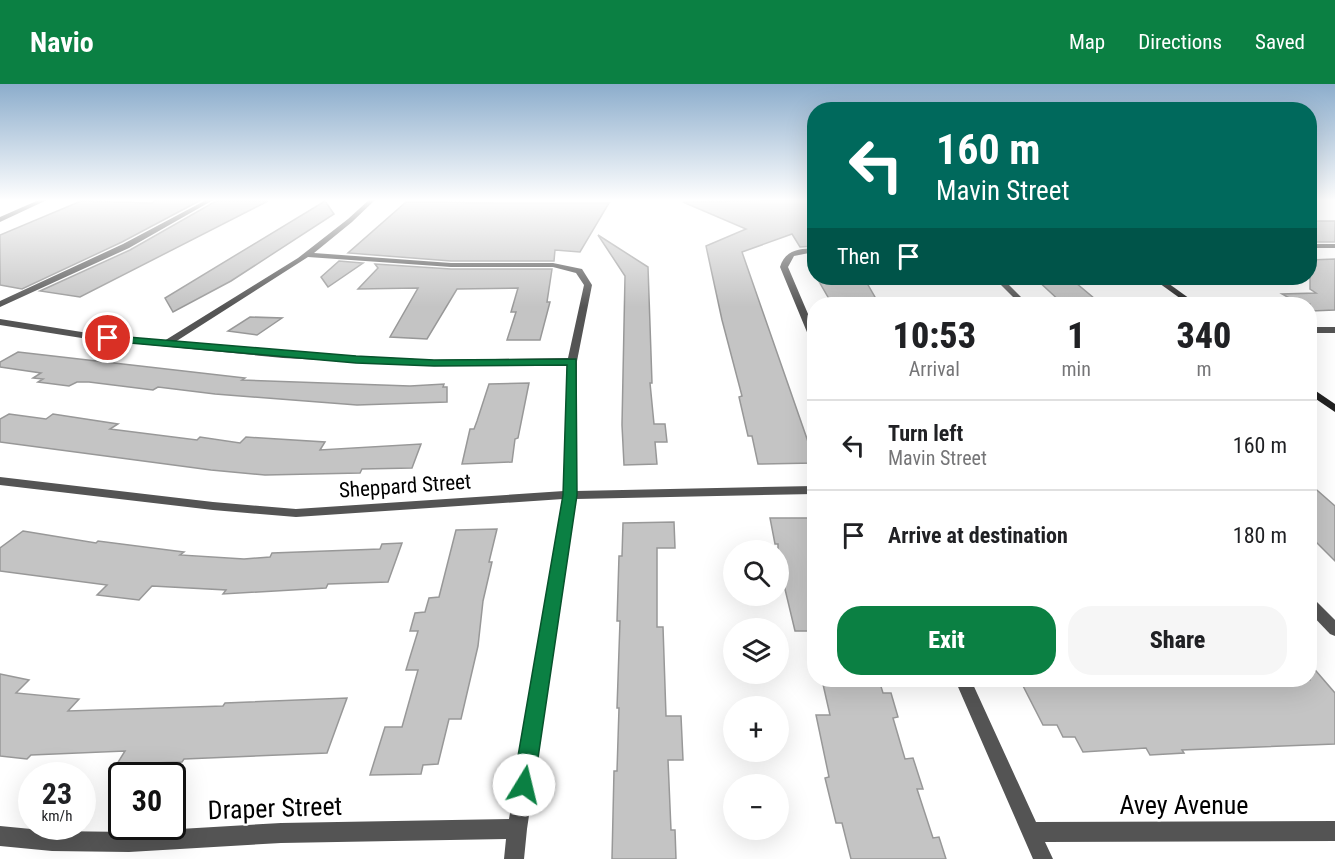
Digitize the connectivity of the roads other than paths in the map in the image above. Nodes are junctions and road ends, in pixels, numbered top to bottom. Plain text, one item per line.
1 (146, 235) edge
2 (333, 235) edge
3 (1317, 246) edge
4 (1335, 246) edge
5 (807, 250) edge
6 (308, 255) junction
7 (1005, 285) edge
8 (1166, 285) edge
9 (1017, 297) edge
10 (1183, 297) edge
11 (0, 304) edge
12 (807, 321) edge
13 (0, 322) edge
14 (1317, 330) edge
15 (1335, 330) edge
16 (165, 344) junction
17 (572, 361) junction
18 (1317, 395) edge
19 (1335, 409) edge
20 (0, 482) edge
21 (807, 490) edge
22 (570, 495) junction
23 (1317, 611) edge
24 (1335, 630) edge
25 (966, 687) edge
26 (517, 829) junction
27 (1335, 831) edge
28 (1032, 832) junction
29 (0, 836) edge
30 (514, 859) edge
31 (1043, 859) edge

1 - 11 street
2 - 6 street
3 - 4 street
5 - 12 street
6 - 16 street
6 - 17 street
7 - 9 street
8 - 10 main road
13 - 16 street
14 - 15 street
16 - 17 street
17 - 22 street
18 - 19 main road
20 - 22 street, Sheppard Street
21 - 22 street, Sheppard Street
22 - 26 street
23 - 24 street
25 - 28 street
26 - 29 street, Draper Street
26 - 30 street
27 - 28 street, Avey Avenue
28 - 31 street

